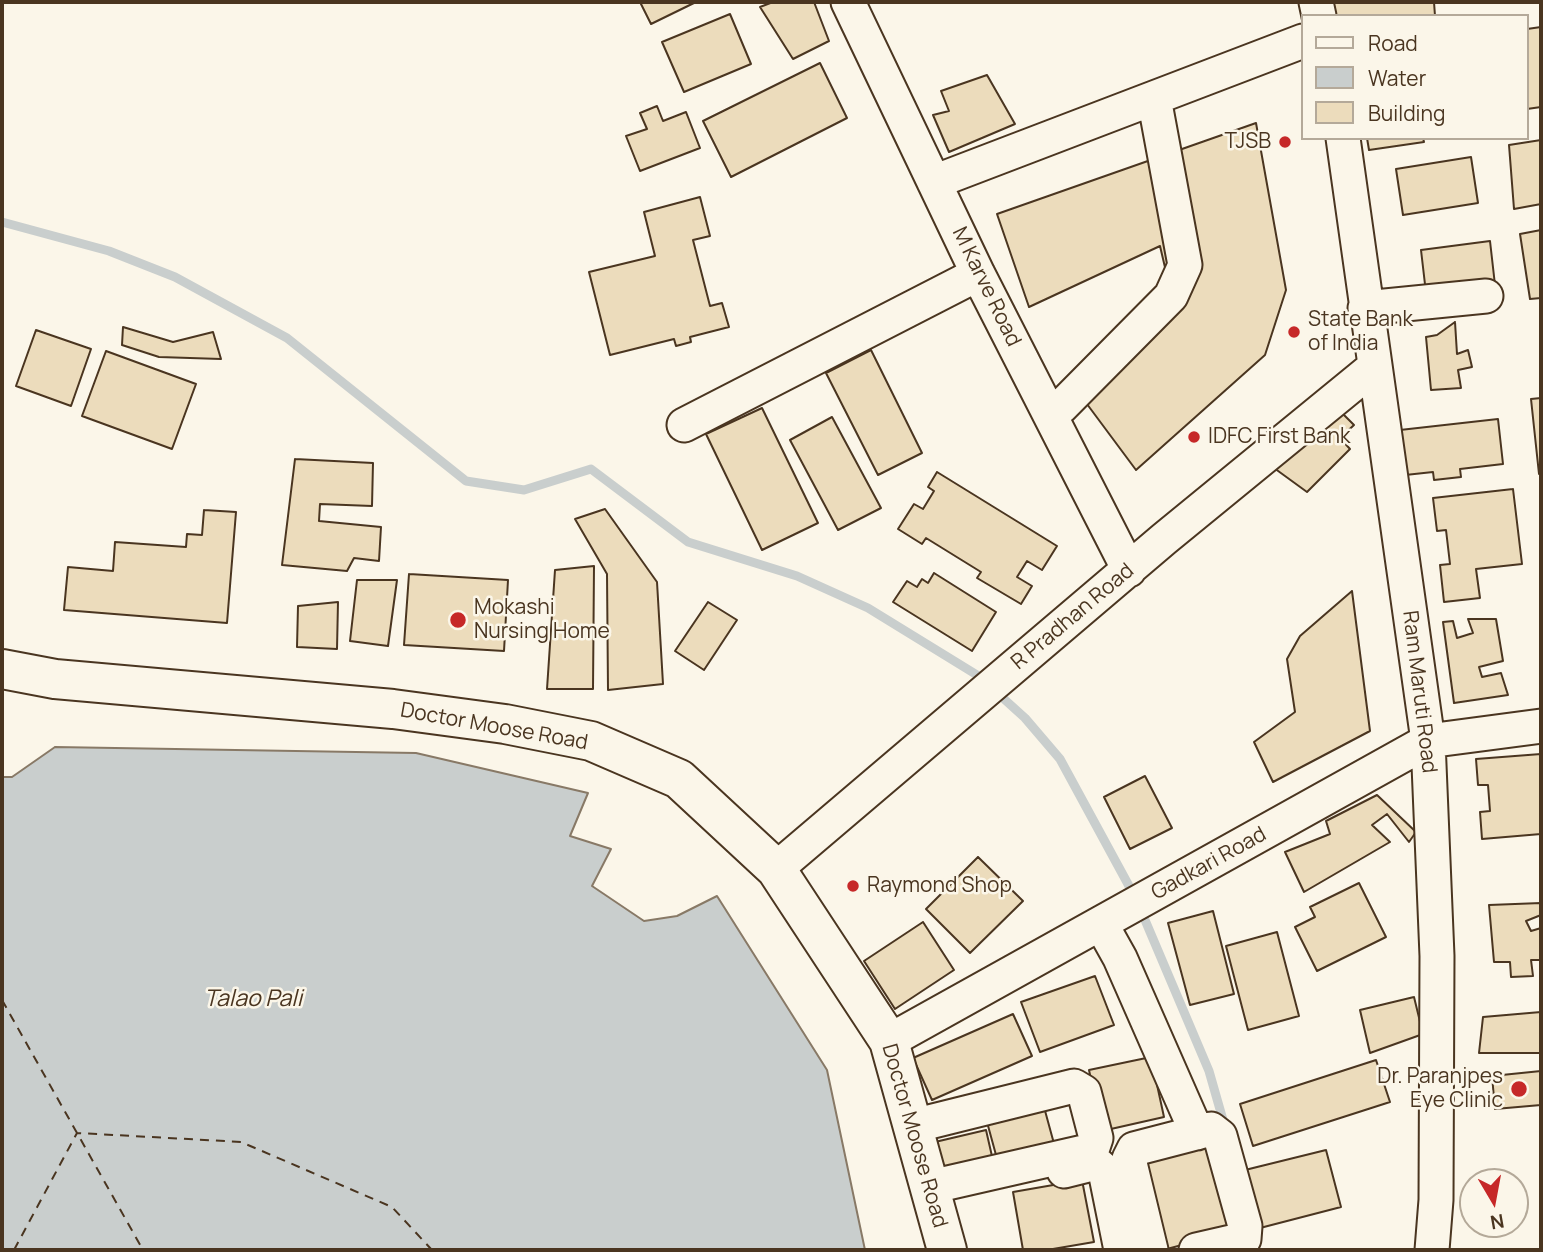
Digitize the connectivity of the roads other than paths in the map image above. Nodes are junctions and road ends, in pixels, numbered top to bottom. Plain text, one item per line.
1 (848, 2) edge
2 (1302, 41) edge
3 (1154, 98) junction
4 (1343, 140) edge
5 (934, 182) junction
6 (978, 274) junction
7 (1486, 296) dead end
8 (1365, 308) junction
9 (1373, 368) junction
10 (1061, 407) dead end
11 (684, 425) dead end
12 (1129, 570) junction
13 (2, 669) edge
14 (1541, 726) edge
15 (1429, 741) junction
16 (776, 869) junction
17 (1101, 924) junction
18 (889, 1041) junction
19 (913, 1126) junction
20 (1194, 1127) junction
21 (1110, 1147) dead end
22 (932, 1195) junction
23 (947, 1250) edge
24 (1121, 1250) edge
25 (1151, 1250) edge
26 (1196, 1250) edge
27 (1432, 1250) edge

1 - 5 street, M Karve Road
2 - 3 street
3 - 5 street
3 - 10 street
4 - 8 street, Ram Maruti Road
5 - 6 street, M Karve Road
6 - 11 street
6 - 12 street, M Karve Road
7 - 8 street
8 - 9 street, Ram Maruti Road
9 - 12 street, R Pradhan Road
9 - 15 street, Ram Maruti Road
12 - 16 street, R Pradhan Road
13 - 16 main road, Doctor Moose Road
14 - 15 street, Gadkari Road
15 - 17 street, Gadkari Road
15 - 27 street, Ram Maruti Road
16 - 18 main road, Doctor Moose Road
17 - 18 street, Gadkari Road
17 - 20 street
18 - 19 main road, Doctor Moose Road
19 - 22 main road, Doctor Moose Road
19 - 22 street
20 - 21 street
20 - 25 street
20 - 26 street
22 - 23 main road, Doctor Moose Road
22 - 24 street

